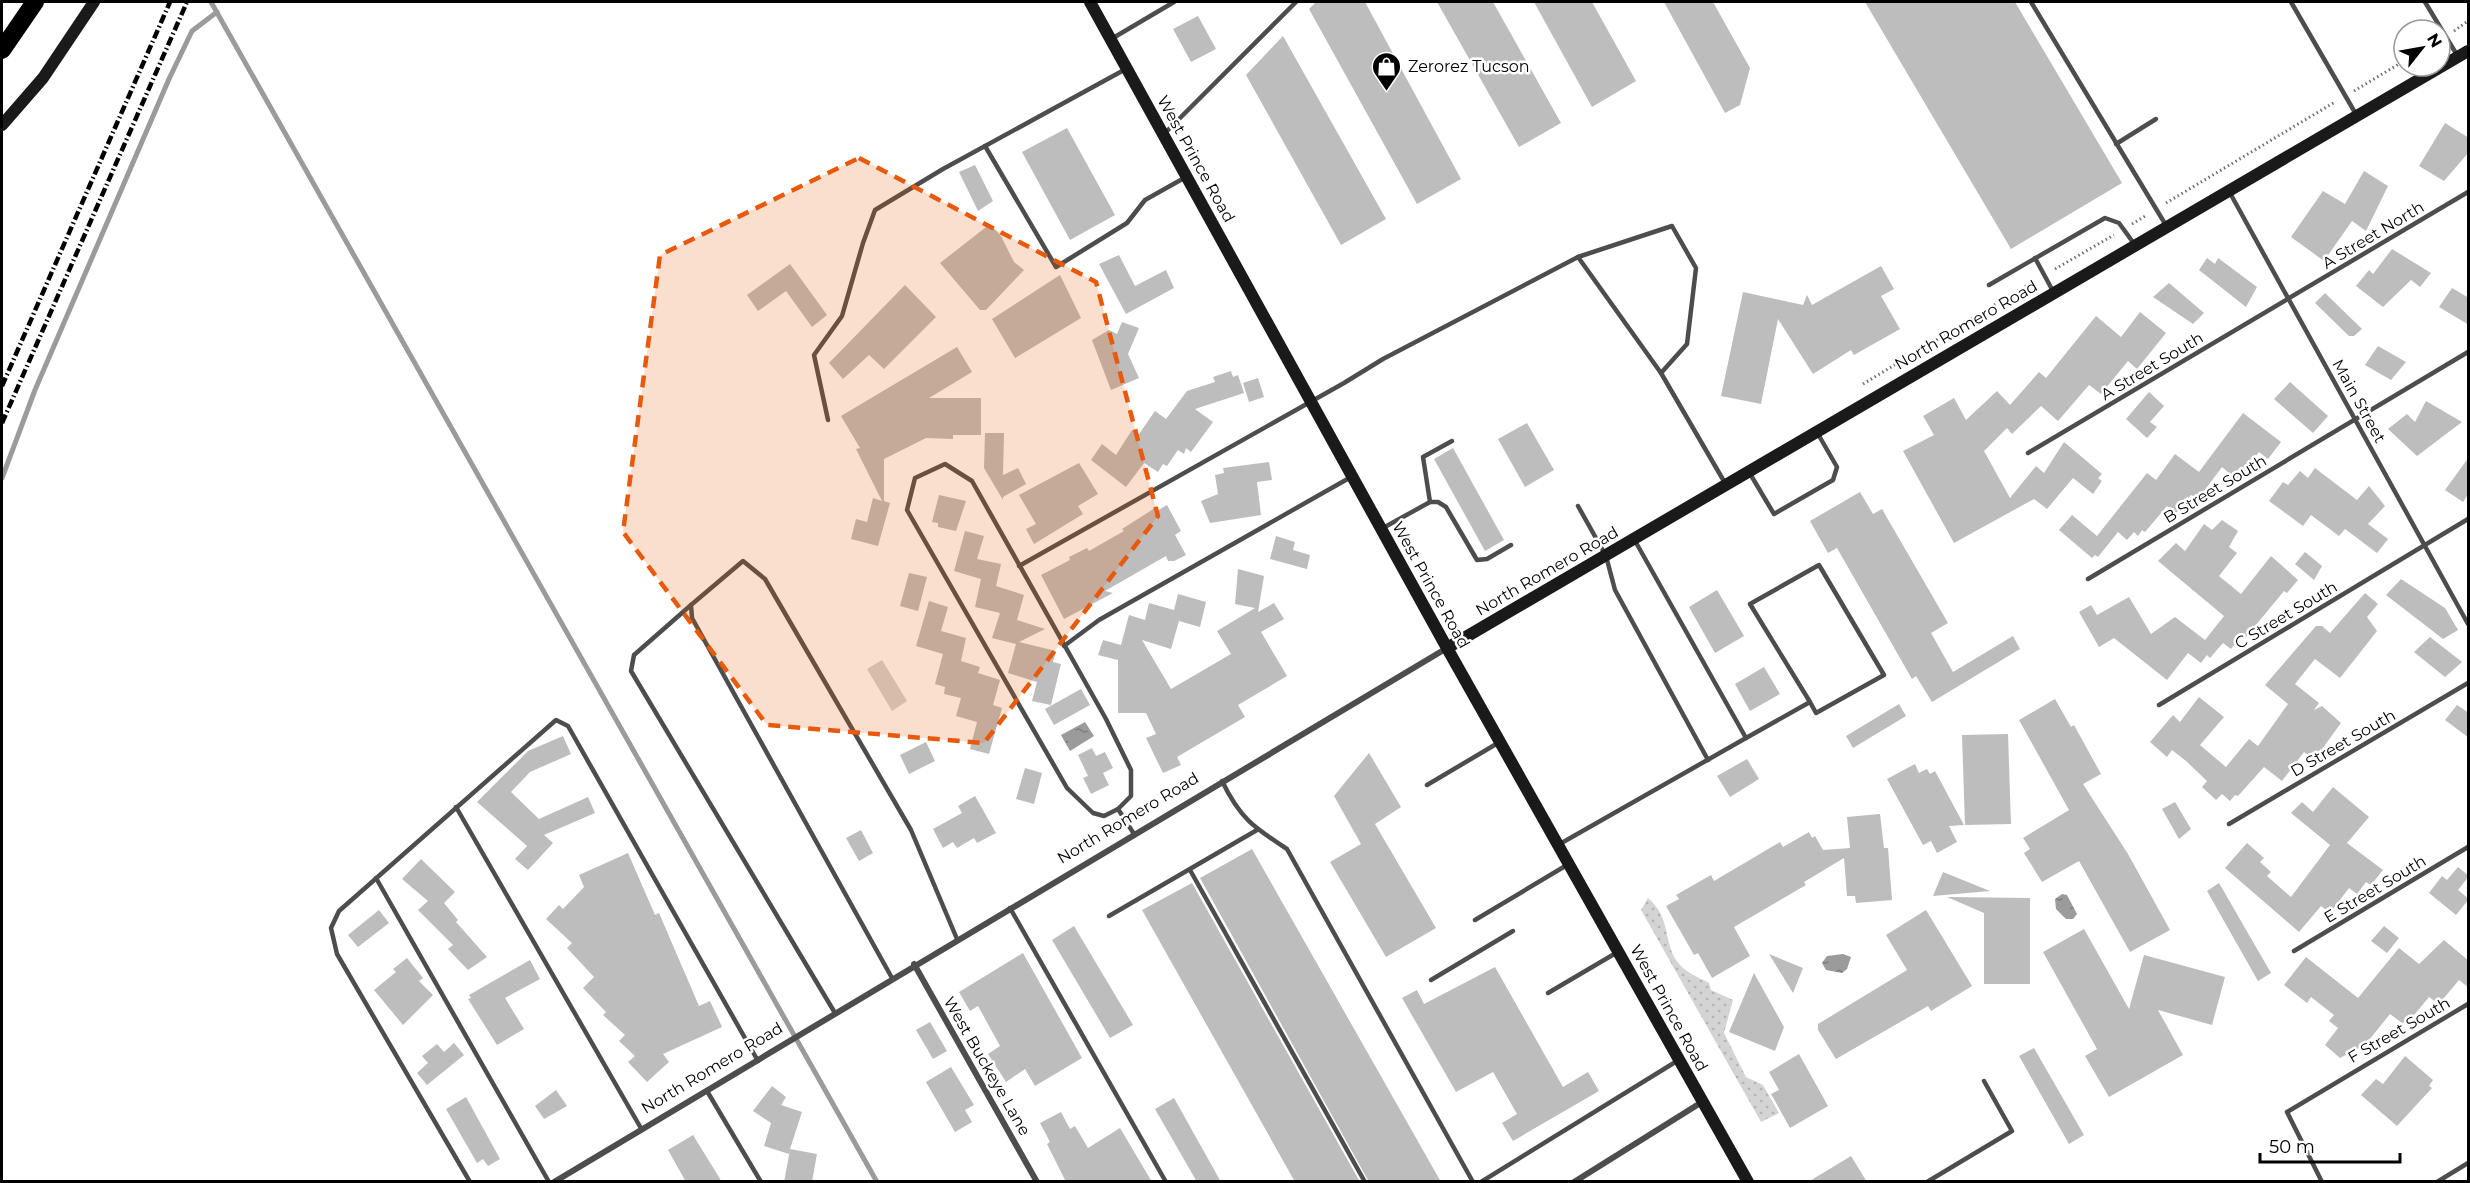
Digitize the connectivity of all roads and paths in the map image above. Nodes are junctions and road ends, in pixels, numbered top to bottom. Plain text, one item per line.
1 (35, 2) edge
2 (94, 2) edge
3 (1090, 2) edge
4 (1173, 2) edge
5 (1296, 2) edge
6 (2031, 2) edge
7 (2291, 2) edge
8 (2425, 2) edge
9 (1111, 40) junction
10 (2, 50) edge
11 (2464, 54) edge
12 (1127, 68) junction
13 (2357, 117) junction
14 (2156, 119) dead end
15 (2, 124) edge
16 (1163, 135) junction
17 (2116, 144) junction
18 (985, 146) junction
19 (1186, 177) junction
20 (2229, 190) junction
21 (2469, 192) edge
22 (2167, 227) junction
23 (2135, 245) junction
24 (1578, 257) junction
25 (2035, 258) junction
26 (1989, 285) dead end
27 (2054, 293) junction
28 (2289, 299) junction
29 (2469, 352) edge
30 (1661, 373) junction
31 (1310, 401) junction
32 (2355, 419) junction
33 (828, 420) dead end
34 (1817, 431) junction
35 (1452, 441) dead end
36 (2028, 453) dead end
37 (1749, 471) junction
38 (1352, 477) junction
39 (1726, 485) junction
40 (1430, 502) junction
41 (1578, 506) dead end
42 (2469, 519) edge
43 (1381, 529) junction
44 (1634, 539) junction
45 (2425, 544) junction
46 (1511, 545) dead end
47 (1606, 556) junction
48 (1019, 566) junction
49 (2088, 579) dead end
50 (692, 605) junction
51 (2469, 624) edge
52 (1064, 646) junction
53 (1447, 648) junction
54 (2469, 683) edge
55 (1810, 702) junction
56 (2159, 705) dead end
57 (1746, 738) junction
58 (1500, 742) junction
59 (1708, 760) junction
60 (1222, 781) junction
61 (1426, 785) dead end
62 (456, 807) junction
63 (1118, 809) junction
64 (2229, 824) dead end
65 (1257, 830) junction
66 (1134, 834) junction
67 (1558, 845) junction
68 (2469, 847) edge
69 (1569, 864) junction
70 (1190, 870) junction
71 (376, 878) junction
72 (1010, 908) junction
73 (1109, 916) dead end
74 (1475, 920) dead end
75 (1512, 931) dead end
76 (957, 939) junction
77 (1618, 951) junction
78 (2294, 951) dead end
79 (914, 964) junction
80 (892, 978) junction
81 (1431, 980) dead end
82 (1548, 993) dead end
83 (2469, 1004) edge
84 (835, 1013) junction
85 (1679, 1059) junction
86 (758, 1061) junction
87 (1984, 1081) dead end
88 (707, 1091) junction
89 (1703, 1101) junction
90 (642, 1130) junction
91 (2469, 1163) edge
92 (470, 1182) edge
93 (549, 1182) edge
94 (554, 1182) edge
95 (760, 1182) edge
96 (1037, 1182) edge
97 (1166, 1182) edge
98 (1365, 1182) edge
99 (1473, 1182) edge
100 (1481, 1182) edge
101 (1574, 1182) edge
102 (1748, 1182) edge
103 (1927, 1182) edge
104 (2322, 1182) edge
105 (2437, 1182) edge

1 - 10 highway
2 - 15 main road
3 - 9 main road, West Prince Road
4 - 9 lane
5 - 16 lane
6 - 17 lane
7 - 13 lane
8 - 11 lane
9 - 12 main road, West Prince Road
11 - 13 main road, North Romero Road
12 - 16 main road, West Prince Road
12 - 18 lane
13 - 20 main road, North Romero Road
14 - 17 lane
16 - 19 main road, West Prince Road
17 - 22 lane
18 - 19 lane
18 - 33 lane
19 - 31 main road, West Prince Road
20 - 22 main road, North Romero Road
20 - 28 lane, Main Street
21 - 28 lane, A Street North
22 - 23 main road, North Romero Road
23 - 25 lane
23 - 27 main road, North Romero Road
24 - 30 lane
24 - 30 lane
24 - 31 lane
25 - 26 lane
25 - 27 lane
27 - 34 main road, North Romero Road
28 - 32 lane, Main Street
28 - 36 lane, A Street South
29 - 32 lane, B Street South
30 - 39 lane
31 - 38 main road, West Prince Road
31 - 48 lane
32 - 45 lane, Main Street
32 - 49 lane, B Street South
34 - 37 main road, North Romero Road
34 - 37 lane
35 - 40 lane
37 - 39 main road, North Romero Road
38 - 43 main road, West Prince Road
38 - 52 lane
39 - 44 main road, North Romero Road
40 - 43 lane
40 - 46 lane
41 - 47 lane
42 - 45 lane, C Street South
43 - 53 main road, West Prince Road
44 - 47 main road, North Romero Road
44 - 57 lane
45 - 51 lane, Main Street
45 - 56 lane, C Street South
47 - 53 main road, North Romero Road
47 - 59 lane
48 - 52 lane
48 - 63 lane
50 - 76 lane
50 - 80 lane
50 - 84 lane
52 - 63 lane
53 - 58 main road, West Prince Road
53 - 60 street, North Romero Road
54 - 64 lane, D Street South
55 - 55 lane
55 - 57 lane
57 - 59 lane
58 - 61 lane
58 - 67 main road, West Prince Road
59 - 67 lane
60 - 65 lane
60 - 66 street, North Romero Road
62 - 71 lane
62 - 86 lane
62 - 90 lane
63 - 66 lane
65 - 70 lane
65 - 99 lane
66 - 72 street, North Romero Road
67 - 69 main road, West Prince Road
68 - 78 lane, E Street South
69 - 74 lane
69 - 77 main road, West Prince Road
70 - 73 lane
70 - 98 lane
71 - 92 lane
71 - 93 lane
72 - 76 street, North Romero Road
72 - 97 lane
75 - 81 lane
76 - 79 street, North Romero Road
77 - 82 lane
77 - 85 main road, West Prince Road
79 - 80 street, North Romero Road
79 - 96 street, West Buckeye Lane
80 - 84 street, North Romero Road
83 - 104 lane, F Street South
84 - 86 street, North Romero Road
85 - 89 main road, West Prince Road
85 - 100 lane
86 - 88 street, North Romero Road
87 - 103 lane
88 - 90 street, North Romero Road
88 - 95 lane
89 - 101 street
89 - 102 main road, West Prince Road
90 - 94 street, North Romero Road
91 - 105 lane

